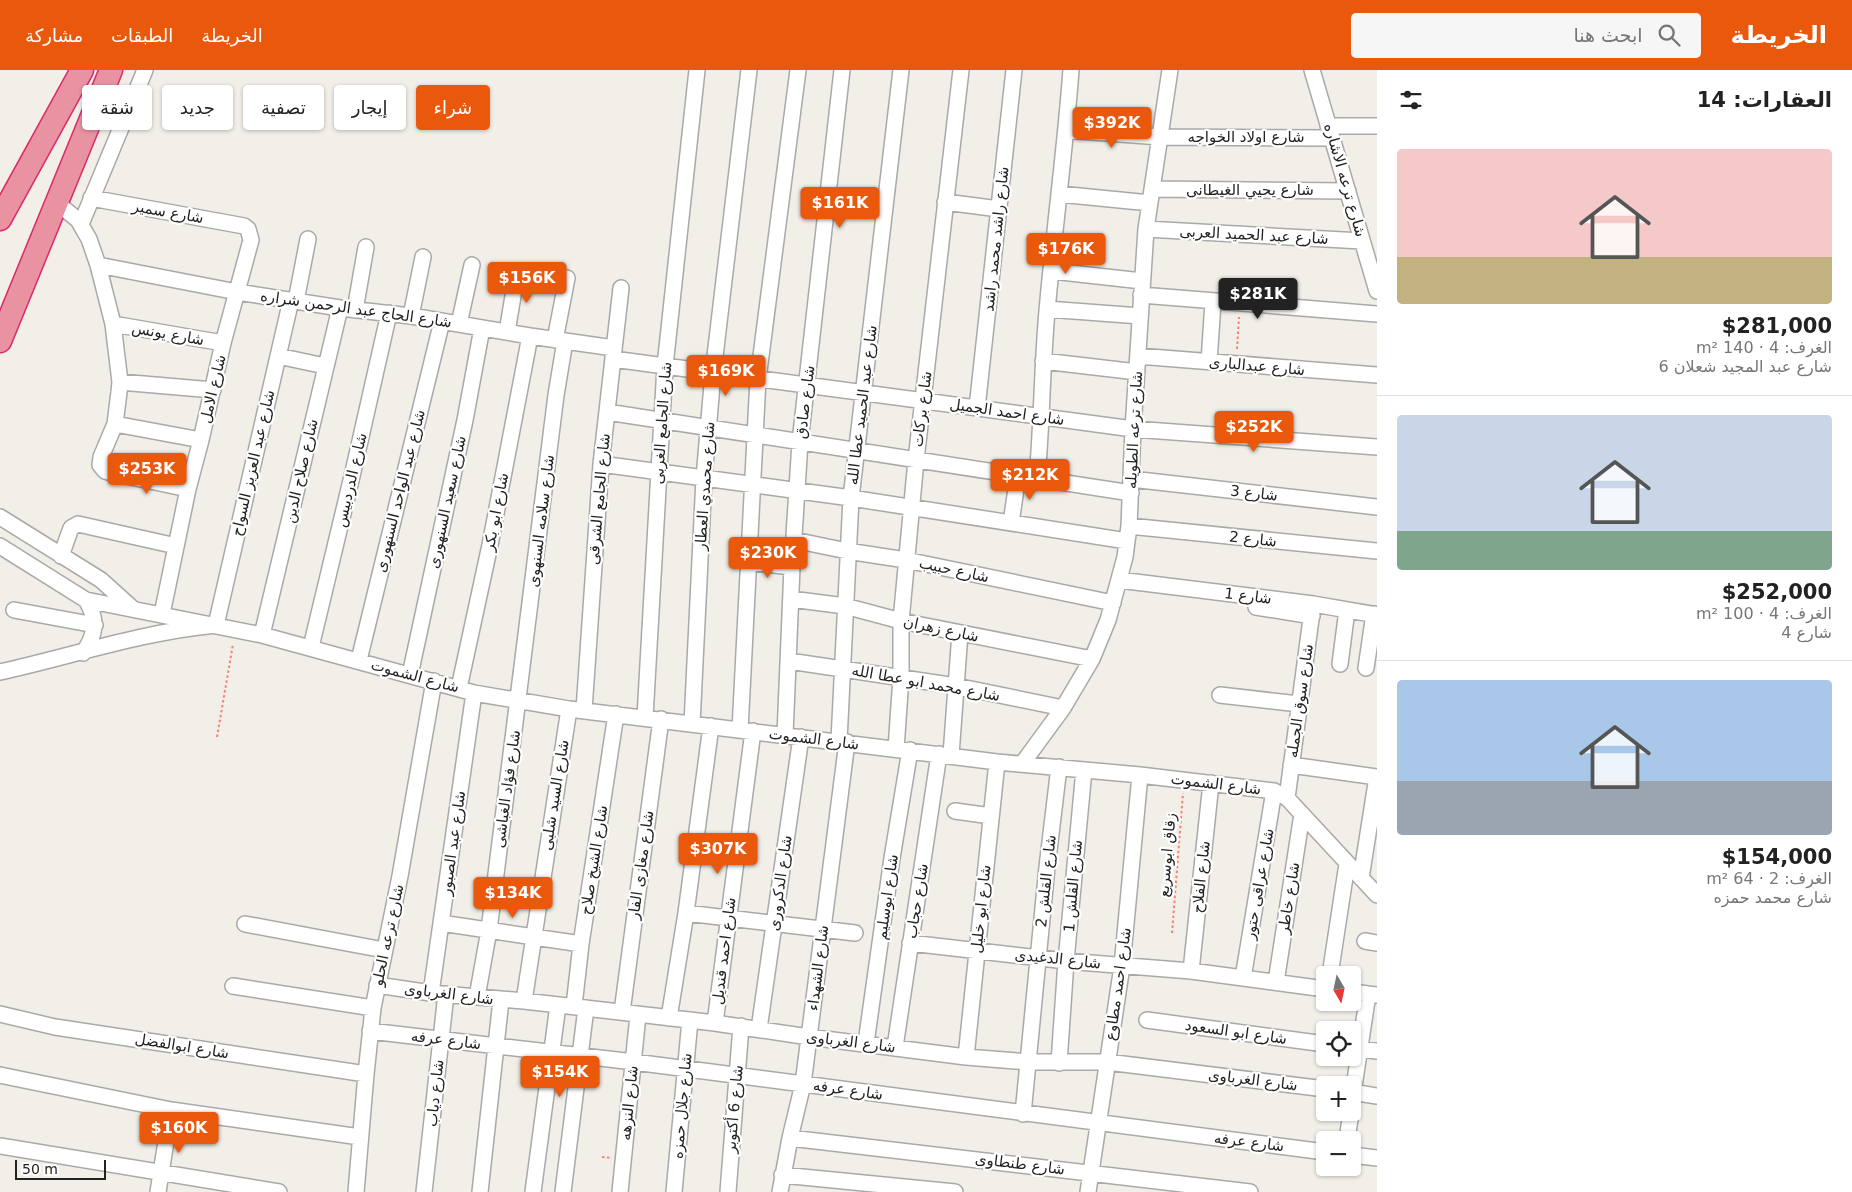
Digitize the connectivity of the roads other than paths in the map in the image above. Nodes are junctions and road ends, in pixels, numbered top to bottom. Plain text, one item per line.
1 (82, 70) edge
2 (111, 70) edge
3 (145, 70) edge
4 (697, 70) edge
5 (749, 70) edge
6 (798, 70) edge
7 (842, 70) edge
8 (901, 70) edge
9 (960, 70) edge
10 (1014, 70) edge
11 (1071, 70) edge
12 (1170, 70) edge
13 (1312, 70) edge
14 (1377, 126) edge
15 (1066, 130) junction
16 (1330, 132) junction
17 (1160, 137) junction
18 (23, 177) junction
19 (1348, 191) junction
20 (0, 194) edge
21 (1059, 194) junction
22 (1151, 196) junction
23 (91, 198) junction
24 (945, 202) junction
25 (57, 203) junction
26 (999, 209) junction
27 (0, 219) edge
28 (81, 224) junction
29 (244, 226) joint
30 (1146, 229) junction
31 (308, 239) dead end
32 (1362, 241) junction
33 (366, 247) dead end
34 (423, 257) dead end
35 (98, 265) junction
36 (472, 265) dead end
37 (1052, 271) junction
38 (517, 272) dead end
39 (567, 278) dead end
40 (621, 288) dead end
41 (1142, 288) junction
42 (1377, 291) edge
43 (237, 292) junction
44 (294, 301) junction
45 (1213, 302) junction
46 (340, 308) junction
47 (1047, 309) junction
48 (355, 310) junction
49 (389, 313) junction
50 (1377, 314) edge
51 (412, 316) junction
52 (1140, 316) junction
53 (442, 321) junction
54 (112, 324) junction
55 (459, 324) junction
56 (482, 328) junction
57 (507, 332) junction
58 (530, 336) junction
59 (0, 341) edge
60 (560, 341) junction
61 (223, 344) junction
62 (613, 354) junction
63 (278, 356) junction
64 (1138, 356) junction
65 (1043, 362) junction
66 (1209, 362) junction
67 (325, 366) junction
68 (665, 366) junction
69 (1137, 372) junction
70 (713, 373) junction
71 (1377, 375) edge
72 (758, 379) junction
73 (120, 382) junction
74 (807, 385) junction
75 (213, 390) junction
76 (863, 393) junction
77 (922, 401) junction
78 (977, 408) junction
79 (607, 412) junction
80 (1042, 417) junction
81 (662, 421) junction
82 (115, 424) junction
83 (708, 428) junction
84 (1133, 429) junction
85 (755, 435) junction
86 (201, 440) junction
87 (800, 442) junction
88 (1377, 447) edge
89 (856, 450) junction
90 (916, 460) junction
91 (601, 464) junction
92 (659, 472) junction
93 (1018, 476) junction
94 (704, 478) junction
95 (1038, 478) junction
96 (752, 486) junction
97 (1131, 486) junction
98 (188, 489) junction
99 (796, 491) junction
100 (851, 498) junction
101 (1377, 507) edge
102 (912, 508) junction
103 (0, 517) edge
104 (1011, 523) junction
105 (1128, 534) junction
106 (794, 540) junction
107 (0, 546) edge
108 (176, 546) junction
109 (1377, 551) edge
110 (847, 552) junction
111 (60, 556) junction
112 (906, 560) junction
113 (748, 562) junction
114 (792, 567) junction
115 (1119, 580) junction
116 (791, 599) junction
117 (86, 600) junction
118 (1113, 603) junction
119 (1238, 604) dead end
120 (846, 606) junction
121 (132, 608) junction
122 (14, 610) dead end
123 (1312, 610) junction
124 (1347, 610) junction
125 (162, 614) junction
126 (1375, 614) edge
127 (901, 621) junction
128 (95, 625) junction
129 (216, 625) junction
130 (960, 633) junction
131 (262, 635) junction
132 (311, 647) junction
133 (83, 653) junction
134 (1092, 659) junction
135 (359, 660) junction
136 (789, 661) junction
137 (1340, 664) dead end
138 (1366, 668) dead end
139 (842, 669) junction
140 (0, 672) edge
141 (410, 675) junction
142 (901, 676) junction
143 (434, 681) junction
144 (956, 686) junction
145 (459, 688) junction
146 (474, 692) junction
147 (1220, 695) dead end
148 (519, 701) junction
149 (1299, 704) junction
150 (1063, 708) junction
151 (576, 709) junction
152 (616, 714) junction
153 (645, 717) junction
154 (661, 719) junction
155 (692, 724) junction
156 (711, 726) junction
157 (746, 731) junction
158 (785, 735) junction
159 (801, 737) junction
160 (843, 742) junction
161 (903, 749) junction
162 (945, 754) junction
163 (997, 762) junction
164 (1022, 764) junction
165 (1290, 765) junction
166 (1059, 767) junction
167 (1084, 770) junction
168 (1140, 774) junction
169 (1377, 777) edge
170 (1211, 783) junction
171 (1281, 794) junction
172 (955, 811) dead end
173 (1302, 814) junction
174 (991, 816) junction
175 (1347, 864) junction
176 (1361, 878) junction
177 (1377, 895) edge
178 (686, 913) junction
179 (728, 918) junction
180 (441, 923) junction
181 (245, 924) dead end
182 (774, 924) junction
183 (823, 929) junction
184 (489, 930) junction
185 (855, 933) dead end
186 (534, 937) junction
187 (910, 943) junction
188 (581, 944) junction
189 (384, 950) junction
190 (976, 950) junction
191 (1039, 958) junction
192 (1066, 961) junction
193 (1122, 966) junction
194 (1331, 966) edge
195 (1191, 971) junction
196 (1243, 978) junction
197 (1276, 982) junction
198 (377, 985) junction
199 (233, 986) dead end
200 (1316, 988) edge
201 (438, 993) junction
202 (1366, 994) edge
203 (477, 997) junction
204 (501, 1000) junction
205 (524, 1001) junction
206 (558, 1005) junction
207 (580, 1007) junction
208 (373, 1008) junction
209 (622, 1012) junction
210 (0, 1014) edge
211 (638, 1015) junction
212 (669, 1018) junction
213 (690, 1020) junction
214 (1147, 1020) dead end
215 (1361, 1021) edge
216 (715, 1023) junction
217 (742, 1026) junction
218 (759, 1029) junction
219 (370, 1031) junction
220 (809, 1037) junction
221 (441, 1039) junction
222 (866, 1043) junction
223 (1316, 1043) edge
224 (495, 1046) junction
225 (895, 1047) junction
226 (1361, 1049) edge
227 (1377, 1051) edge
228 (550, 1053) junction
229 (580, 1057) junction
230 (966, 1057) junction
231 (634, 1062) junction
232 (1029, 1062) junction
233 (1107, 1062) junction
234 (1058, 1063) junction
235 (686, 1070) junction
236 (366, 1074) junction
237 (0, 1076) edge
238 (737, 1076) junction
239 (803, 1084) junction
240 (1316, 1088) edge
241 (1361, 1095) edge
242 (1377, 1096) edge
243 (171, 1110) junction
244 (1023, 1114) junction
245 (1097, 1124) junction
246 (360, 1137) junction
247 (790, 1138) junction
248 (0, 1146) edge
249 (1316, 1151) edge
250 (1361, 1156) edge
251 (1377, 1158) edge
252 (1090, 1172) junction
253 (161, 1173) junction
254 (782, 1175) junction
255 (907, 1190) edge
256 (158, 1192) edge
257 (279, 1192) edge
258 (356, 1192) edge
259 (424, 1192) edge
260 (480, 1192) edge
261 (533, 1192) edge
262 (563, 1192) edge
263 (620, 1192) edge
264 (674, 1192) edge
265 (728, 1192) edge
266 (780, 1192) edge
267 (955, 1192) edge
268 (1088, 1192) edge
269 (1250, 1192) edge

1 - 18 highway
2 - 25 highway
3 - 23 street
4 - 68 street, شارع الجامع الغربى
5 - 70 street, شارع محمدي العطار
6 - 72 street, شارع احمد قنديل
7 - 74 street, شارع صادق
8 - 76 street, شارع عبد الحميد عطا الله
9 - 24 street, شارع بركات
10 - 26 street, شارع راشد محمد راشد
11 - 15 street
12 - 17 street, شارع ترعه الطويله
13 - 16 street, شارع ترعه الاشاره
14 - 16 street, شارع اولاد الخواجه
15 - 17 street, شارع اولاد الخواجه
15 - 21 street
16 - 17 street, شارع اولاد الخواجه
16 - 19 street, شارع ترعه الاشاره
17 - 22 street, شارع ترعه الطويله
18 - 20 highway
18 - 27 highway
19 - 22 street, شارع يحيي الغيطانى
19 - 32 street, شارع ترعه الاشاره
21 - 22 street, شارع يحيي الغيطانى
21 - 37 street
22 - 30 street, شارع ترعه الطويله
23 - 28 street
23 - 29 street, شارع سمير
24 - 26 street
24 - 77 street, شارع بركات
25 - 28 street
25 - 59 highway
26 - 78 street, شارع راشد محمد راشد
28 - 35 street
29 - 43 street, شارع الامل
30 - 32 street, شارع عبد الحميد العربى
30 - 41 street, شارع ترعه الطويله
31 - 44 street, شارع عبد العزيز السواح
32 - 42 street, شارع ترعه الاشاره
33 - 48 street
34 - 51 street
35 - 43 street, شارع الحاج عبد الرحمن شراره
35 - 54 street
36 - 55 street
37 - 41 street
37 - 47 street
38 - 57 street
39 - 60 street, شارع سلامه السنهوى
40 - 62 street, شارع الجامع الشرقى
41 - 45 street
41 - 52 street, شارع ترعه الطويله
43 - 44 street, شارع الحاج عبد الرحمن شراره
43 - 61 street, شارع الامل
44 - 46 street, شارع الحاج عبد الرحمن شراره
44 - 63 street, شارع عبد العزيز السواح
45 - 50 street
45 - 66 street
46 - 48 street, شارع الحاج عبد الرحمن شراره
46 - 67 street, شارع صلاح الدين
47 - 52 street
47 - 65 street
48 - 49 street, شارع الحاج عبد الرحمن شراره
49 - 51 street, شارع الحاج عبد الرحمن شراره
49 - 132 street, شارع الدردبيس
51 - 53 street, شارع الحاج عبد الرحمن شراره
52 - 64 street, شارع ترعه الطويله
53 - 55 street, شارع الحاج عبد الرحمن شراره
53 - 135 street, شارع عبد الواحد السنهورى
54 - 61 street, شارع يونس
54 - 73 street
55 - 56 street, شارع الحاج عبد الرحمن شراره
56 - 57 street, شارع الحاج عبد الرحمن شراره
56 - 141 street, شارع سعيد السنهورى
57 - 58 street, شارع الحاج عبد الرحمن شراره
58 - 60 street, شارع الحاج عبد الرحمن شراره
58 - 145 street, شارع ابو بكر
60 - 62 street, شارع الحاج عبد الرحمن شراره
60 - 148 street, شارع سلامه السنهوى
61 - 75 street, شارع الامل
62 - 68 street, شارع احمد الجميل
62 - 79 street, شارع الجامع الشرقى
63 - 67 street
63 - 129 street, شارع عبد العزيز السواح
64 - 66 street, شارع عبدالبارى
64 - 69 street, شارع ترعه الطويله
65 - 69 street
65 - 80 street
66 - 71 street, شارع عبدالبارى
67 - 131 street, شارع صلاح الدين
68 - 70 street, شارع احمد الجميل
68 - 81 street, شارع الجامع الغربى
69 - 84 street, شارع ترعه الطويله
70 - 72 street, شارع احمد الجميل
70 - 83 street, شارع محمدي العطار
72 - 74 street, شارع احمد الجميل
72 - 85 street, شارع احمد قنديل
73 - 75 street
73 - 82 street
74 - 76 street, شارع احمد الجميل
74 - 87 street, شارع صادق
75 - 86 street, شارع الامل
76 - 77 street, شارع احمد الجميل
76 - 89 street, شارع عبد الحميد عطا الله
77 - 78 street, شارع احمد الجميل
77 - 90 street, شارع بركات
78 - 80 street, شارع احمد الجميل
79 - 81 street, شارع 3
79 - 91 street, شارع الجامع الشرقى
80 - 84 street, شارع احمد الجميل
80 - 95 street
81 - 83 street, شارع 3
81 - 92 street, شارع الجامع الغربى
82 - 86 street
82 - 98 street
83 - 85 street, شارع 3
83 - 94 street, شارع محمدي العطار
84 - 88 street, شارع احمد الجميل
84 - 97 street, شارع ترعه الطويله
85 - 87 street, شارع 3
85 - 96 street, شارع احمد قنديل
86 - 98 street, شارع الامل
87 - 89 street, شارع 3
87 - 99 street, شارع صادق
89 - 90 street, شارع 3
89 - 100 street, شارع عبد الحميد عطا الله
90 - 93 street, شارع 3
90 - 102 street, شارع بركات
91 - 92 street, شارع 2
91 - 151 street, شارع الجامع الشرقى
92 - 94 street, شارع 2
92 - 153 street, شارع الجامع الغربى
93 - 95 street, شارع 3
93 - 104 street
94 - 96 street, شارع 2
94 - 155 street, شارع محمدي العطار
95 - 97 street, شارع 3
96 - 99 street, شارع 2
96 - 113 street, شارع احمد قنديل
97 - 101 street, شارع 3
97 - 105 street, شارع ترعه الطويله
98 - 108 street, شارع الامل
99 - 100 street, شارع 2
99 - 106 street, شارع صادق
100 - 102 street, شارع 2
100 - 110 street, شارع عبد الحميد عطا الله
102 - 104 street, شارع 2
102 - 112 street, شارع بركات
103 - 111 street
104 - 105 street, شارع 2
105 - 109 street, شارع 2
105 - 115 street, شارع ترعه الطويله
106 - 110 street, شارع حبيب
106 - 114 street, شارع صادق
107 - 117 street, شارع الشموت
108 - 111 street
108 - 125 street, شارع الامل
110 - 112 street, شارع حبيب
110 - 120 street, شارع عبد الحميد عطا الله
111 - 121 street
112 - 118 street, شارع حبيب
112 - 127 street, شارع بركات
113 - 114 street
113 - 157 street, شارع احمد قنديل
114 - 116 street, شارع صادق
115 - 118 street, شارع ترعه الطويله
115 - 123 street, شارع 1
116 - 120 street, شارع زهران
116 - 136 street, شارع صادق
117 - 121 street, شارع الشموت
117 - 128 street
118 - 134 street, شارع ترعه الطويله
119 - 123 street
120 - 127 street, شارع زهران
120 - 139 street, شارع عبد الحميد عطا الله
121 - 125 street, شارع الشموت
122 - 128 street
123 - 124 street, شارع 1
123 - 149 street, شارع سوق الجمله
124 - 126 street, شارع 1
124 - 137 street
125 - 129 street, شارع الشموت
126 - 138 street
127 - 130 street, شارع زهران
127 - 142 street, شارع بركات
128 - 133 street
129 - 131 street, شارع الشموت
129 - 133 street, شارع الشموت
130 - 134 street, شارع زهران
130 - 144 street, شارع حجاب
131 - 132 street, شارع الشموت
132 - 135 street, شارع الشموت
133 - 140 street, شارع الشموت
134 - 150 street, شارع ترعه الطويله
135 - 141 street, شارع الشموت
136 - 139 street, شارع محمد ابو عطا الله
136 - 158 street, شارع صادق
139 - 142 street, شارع محمد ابو عطا الله
139 - 160 street, شارع عبد الحميد عطا الله
141 - 143 street, شارع الشموت
142 - 144 street, شارع محمد ابو عطا الله
142 - 161 street, شارع بركات
143 - 145 street, شارع الشموت
143 - 189 street, شارع ترعه الحلو
144 - 150 street, شارع محمد ابو عطا الله
144 - 162 street, شارع حجاب
145 - 146 street, شارع الشموت
146 - 148 street, شارع الشموت
146 - 180 street, شارع عبد الصبور
147 - 149 street
148 - 151 street, شارع الشموت
148 - 184 street, شارع فؤاد الغباشى
149 - 165 street, شارع سوق الجمله
150 - 164 street, شارع ترعه الطويله
151 - 152 street, شارع الشموت
151 - 186 street, شارع السيد شلبى
152 - 153 street, شارع الشموت
152 - 188 street, شارع الشيخ صلاح
153 - 154 street, شارع الشموت
154 - 155 street, شارع الشموت
154 - 209 street, شارع مغازى الفار
155 - 156 street, شارع الشموت
156 - 157 street, شارع الشموت
156 - 178 street
157 - 158 street, شارع الشموت
157 - 179 street, شارع احمد قنديل
158 - 159 street, شارع الشموت
159 - 160 street, شارع الشموت
159 - 182 street, شارع الدكرورى
160 - 161 street, شارع الشموت
160 - 183 street, شارع الشهداء
161 - 162 street, شارع الشموت
161 - 222 street, شارع ابوسليم
162 - 163 street, شارع الشموت
162 - 187 street, شارع حجاب
163 - 164 street, شارع الشموت
163 - 174 street, شارع ابو خليل
164 - 166 street, شارع الشموت
165 - 169 street
165 - 171 street, شارع سوق الجمله
166 - 167 street, شارع الشموت
166 - 191 street, شارع القلش 2
167 - 168 street, شارع الشموت
167 - 192 street, شارع القلش 1
168 - 170 street, شارع الشموت
168 - 193 street, شارع احمد مطاوع
169 - 176 street
170 - 171 street, شارع الشموت
170 - 195 street, شارع الفلاح
171 - 173 street
171 - 196 street, شارع عراقى حتور
172 - 174 street
173 - 175 street
173 - 197 street, شارع خاطر
174 - 190 street, شارع ابو خليل
175 - 176 street
175 - 194 street
176 - 177 street
178 - 179 street
178 - 212 street
179 - 182 street
179 - 216 street, شارع احمد قنديل
180 - 184 street
180 - 201 street, شارع عبد الصبور
181 - 189 street
182 - 183 street
182 - 218 street, شارع الدكرورى
183 - 185 street
183 - 220 street, شارع الشهداء
184 - 186 street
184 - 203 street, شارع فؤاد الغباشى
186 - 188 street
186 - 205 street, شارع السيد شلبى
187 - 190 street, شارع الدغيدى
187 - 225 street, شارع حجاب
188 - 207 street, شارع الشيخ صلاح
189 - 198 street, شارع ترعه الحلو
190 - 191 street, شارع الدغيدى
190 - 230 street, شارع ابو خليل
191 - 192 street, شارع الدغيدى
191 - 232 street, شارع القلش 2
192 - 193 street, شارع الدغيدى
192 - 234 street, شارع القلش 1
193 - 195 street, شارع الدغيدى
193 - 233 street, شارع احمد مطاوع
195 - 196 street, شارع الدغيدى
196 - 197 street, شارع الدغيدى
197 - 200 street, شارع الدغيدى
198 - 201 street, شارع الغرباوى
198 - 208 street, شارع ترعه الحلو
199 - 208 street
201 - 203 street, شارع الغرباوى
201 - 221 street, شارع دياب
202 - 215 street
203 - 204 street, شارع الغرباوى
204 - 205 street, شارع الغرباوى
204 - 224 street
205 - 206 street, شارع الغرباوى
206 - 207 street, شارع الغرباوى
206 - 228 street
207 - 209 street, شارع الغرباوى
207 - 229 street, شارع الشيخ صلاح
208 - 219 street, شارع ترعه الحلو
209 - 211 street, شارع الغرباوى
210 - 236 street, شارع ابوالفضل
211 - 212 street, شارع الغرباوى
211 - 231 street, شارع النزهه
212 - 213 street, شارع الغرباوى
213 - 216 street, شارع الغرباوى
213 - 235 street, شارع جلال حمزه
214 - 223 street, شارع ابو السعود
216 - 217 street, شارع الغرباوى
217 - 218 street, شارع الغرباوى
217 - 238 street, شارع 6 أكتوبر
218 - 220 street, شارع الغرباوى
219 - 221 street, شارع عرفه
219 - 236 street, شارع ترعه الحلو
220 - 222 street, شارع الغرباوى
220 - 239 street, شارع الشهداء
221 - 224 street, شارع عرفه
221 - 259 street, شارع دياب
222 - 225 street, شارع الغرباوى
224 - 228 street, شارع عرفه
224 - 260 street
225 - 230 street, شارع الغرباوى
226 - 227 street
228 - 229 street, شارع عرفه
228 - 261 street
229 - 231 street, شارع عرفه
229 - 262 street, شارع الشيخ صلاح
230 - 232 street, شارع الغرباوى
231 - 235 street, شارع عرفه
231 - 263 street, شارع النزهه
232 - 234 street, شارع الغرباوى
232 - 244 street, شارع القلش 2
233 - 234 street, شارع الغرباوى
233 - 240 street, شارع الغرباوى
233 - 245 street, شارع احمد مطاوع
235 - 238 street, شارع عرفه
235 - 264 street, شارع جلال حمزه
236 - 246 street, شارع ترعه الحلو
237 - 243 street
238 - 239 street, شارع عرفه
238 - 265 street, شارع 6 أكتوبر
239 - 244 street, شارع عرفه
239 - 247 street, شارع الشهداء
241 - 242 street
243 - 246 street
243 - 253 street
244 - 245 street, شارع عرفه
245 - 249 street, شارع عرفه
245 - 252 street, شارع احمد مطاوع
246 - 258 street, شارع ترعه الحلو
247 - 252 street, شارع طنطاوى
247 - 254 street, شارع الشهداء
248 - 253 street
250 - 251 street
252 - 268 street, شارع احمد مطاوع
252 - 269 street, شارع طنطاوى
253 - 256 street
253 - 257 street
254 - 255 street
254 - 266 street, شارع الشهداء
255 - 267 street

